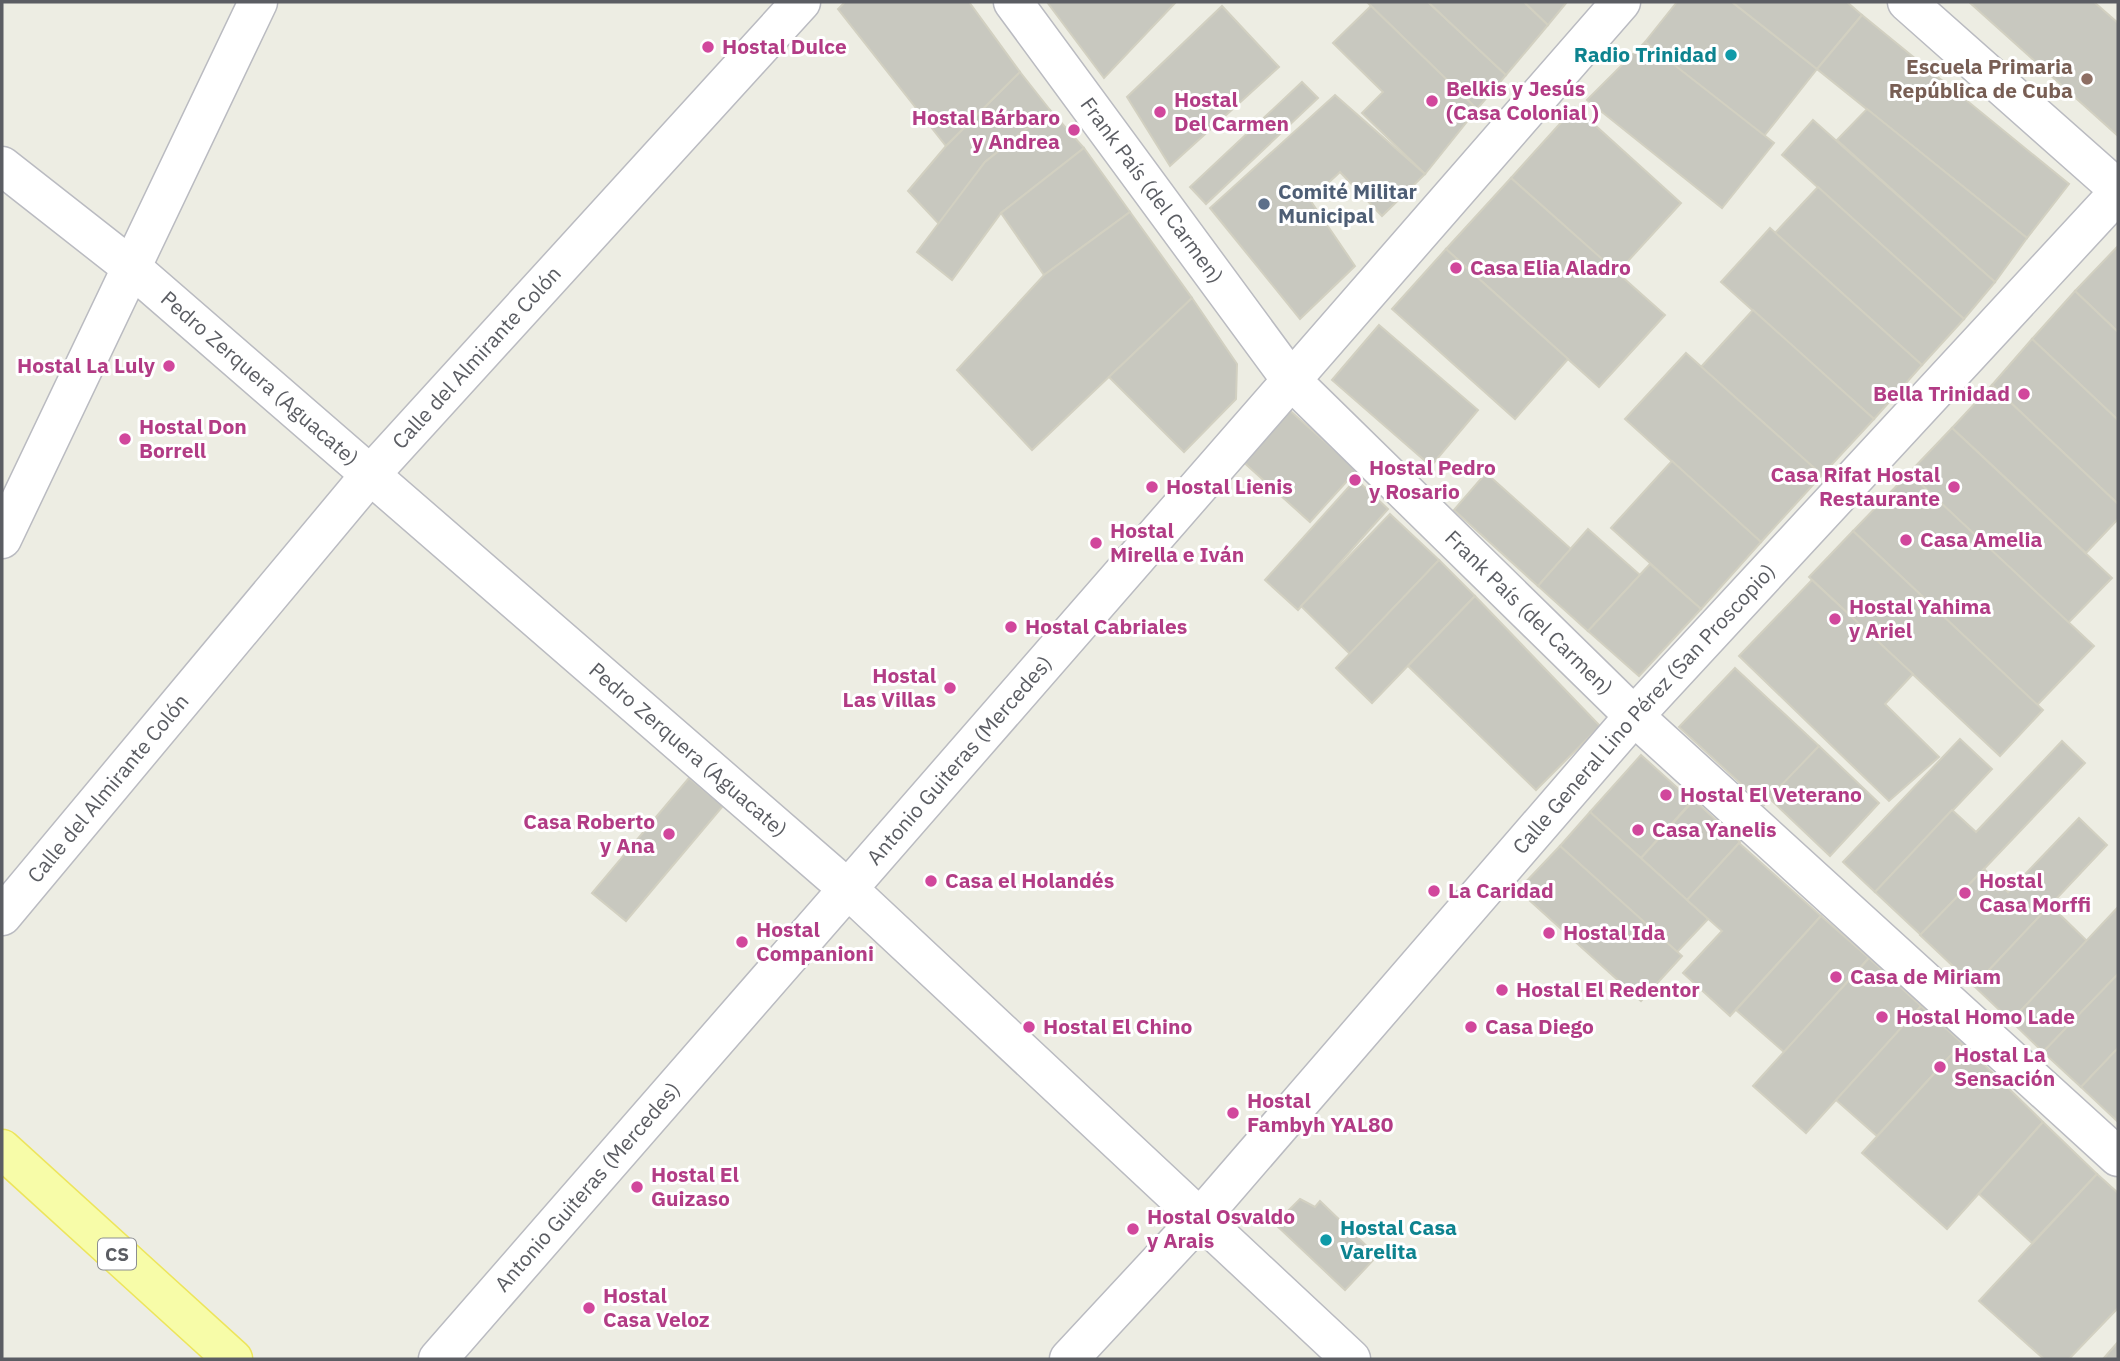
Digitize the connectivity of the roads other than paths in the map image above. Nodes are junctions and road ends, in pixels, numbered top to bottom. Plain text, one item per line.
1 (258, 2) edge
2 (801, 2) edge
3 (1013, 2) edge
4 (1621, 2) edge
5 (1907, 2) edge
6 (2, 166) edge
7 (2118, 191) edge
8 (132, 268) junction
9 (1292, 380) junction
10 (370, 475) junction
11 (2, 539) edge
12 (1633, 716) junction
13 (848, 889) junction
14 (2, 916) edge
15 (2, 1149) edge
16 (2118, 1157) edge
17 (1200, 1219) junction
18 (233, 1359) edge
19 (439, 1359) edge
20 (1069, 1359) edge
21 (1351, 1359) edge

1 - 8 street
2 - 10 street, Calle del Almirante Colón
3 - 9 street, Frank País (del Carmen)
4 - 9 street, Antonio Guiteras (Mercedes)
5 - 7 street
6 - 8 street, Pedro Zerquera (Aguacate)
7 - 12 street, Calle General Lino Pérez (San Proscopio)
8 - 10 street, Pedro Zerquera (Aguacate)
8 - 11 street
9 - 12 street, Frank País (del Carmen)
9 - 13 street, Antonio Guiteras (Mercedes)
10 - 13 street, Pedro Zerquera (Aguacate)
10 - 14 street, Calle del Almirante Colón
12 - 16 street, Frank País (del Carmen)
12 - 17 street, Calle General Lino Pérez (San Proscopio)
13 - 17 street, Pedro Zerquera (Aguacate)
13 - 19 street, Antonio Guiteras (Mercedes)
15 - 18 main road, CS
17 - 20 street, Calle General Lino Pérez (San Proscopio)
17 - 21 street, Pedro Zerquera (Aguacate)

